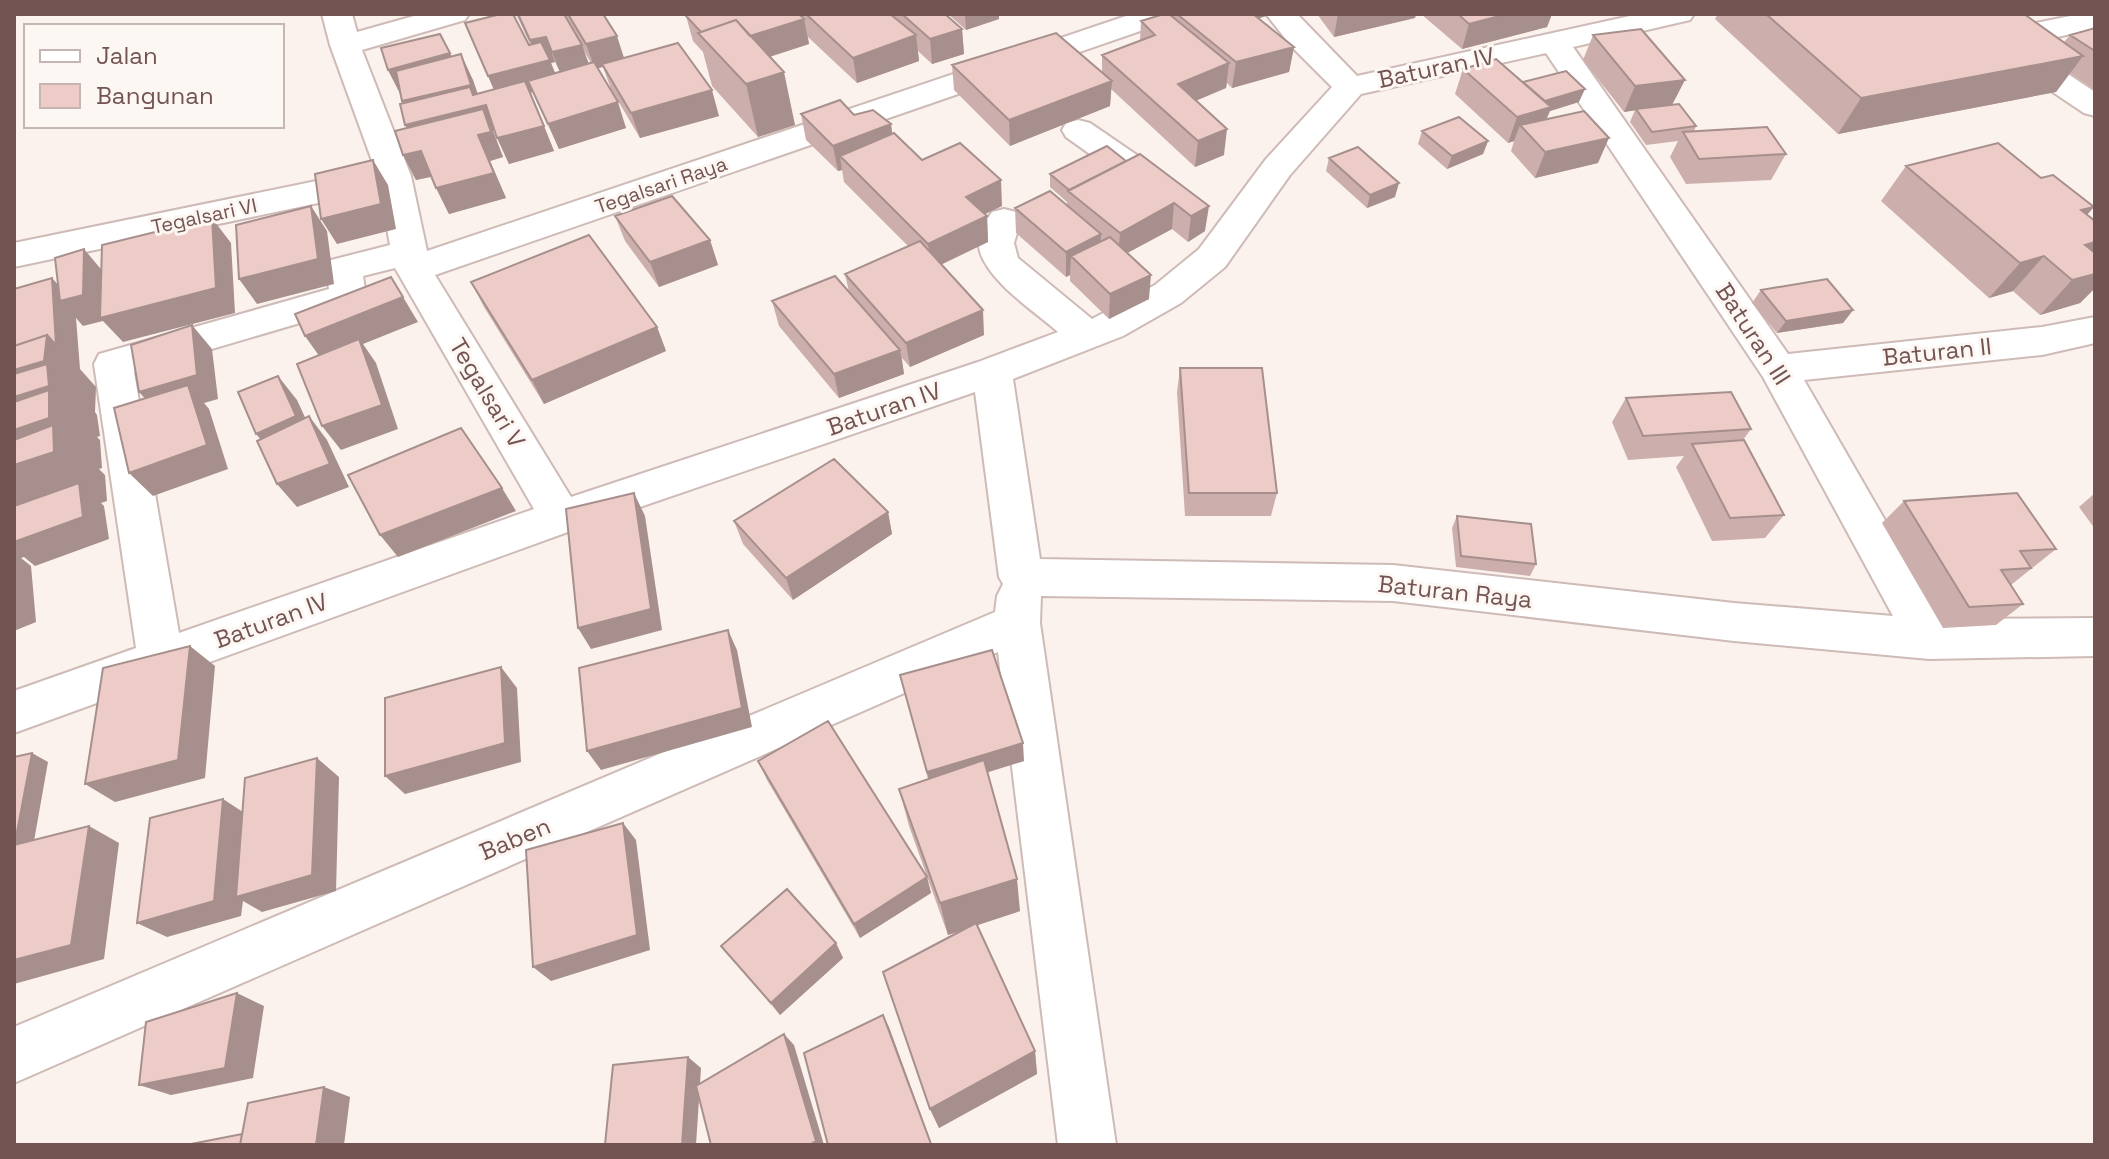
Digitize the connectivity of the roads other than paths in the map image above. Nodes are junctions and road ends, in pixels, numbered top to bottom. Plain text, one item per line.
1 (454, 14) edge
2 (1161, 14) edge
3 (1281, 14) edge
4 (1679, 14) edge
5 (1958, 14) edge
6 (2095, 20) edge
7 (341, 30) edge
8 (1995, 40) junction
9 (1554, 42) junction
10 (1350, 87) junction
11 (2095, 106) edge
12 (1078, 130) dead end
13 (394, 176) junction
14 (1203, 218) junction
15 (1004, 220) dead end
16 (14, 255) edge
17 (411, 261) junction
18 (2095, 330) edge
19 (1087, 336) junction
20 (1778, 369) junction
21 (992, 372) junction
22 (561, 517) junction
23 (1019, 600) junction
24 (2095, 637) edge
25 (1929, 639) junction
26 (161, 660) junction
27 (14, 712) edge
28 (14, 1055) edge
29 (1087, 1145) edge

1 - 7 street
2 - 17 street, Tegalsari Raya
3 - 10 street
4 - 9 street, Baturan IV
5 - 8 street
6 - 8 street
7 - 13 street
8 - 11 street
9 - 10 street, Baturan IV
9 - 20 street, Baturan III
10 - 14 street, Baturan IV
12 - 14 street
13 - 16 street, Tegalsari VI
13 - 17 street
14 - 19 street, Baturan IV
15 - 19 street
17 - 22 street, Tegalsari V
17 - 26 street, Tegalsari Raya
18 - 20 street, Baturan II
19 - 21 street, Baturan IV
20 - 25 street, Baturan III
21 - 22 street, Baturan IV
21 - 23 street
22 - 26 street, Baturan IV
23 - 25 street, Baturan Raya
23 - 28 street, Baben
23 - 29 street
24 - 25 street, Baturan Raya
26 - 27 street, Baturan IV

